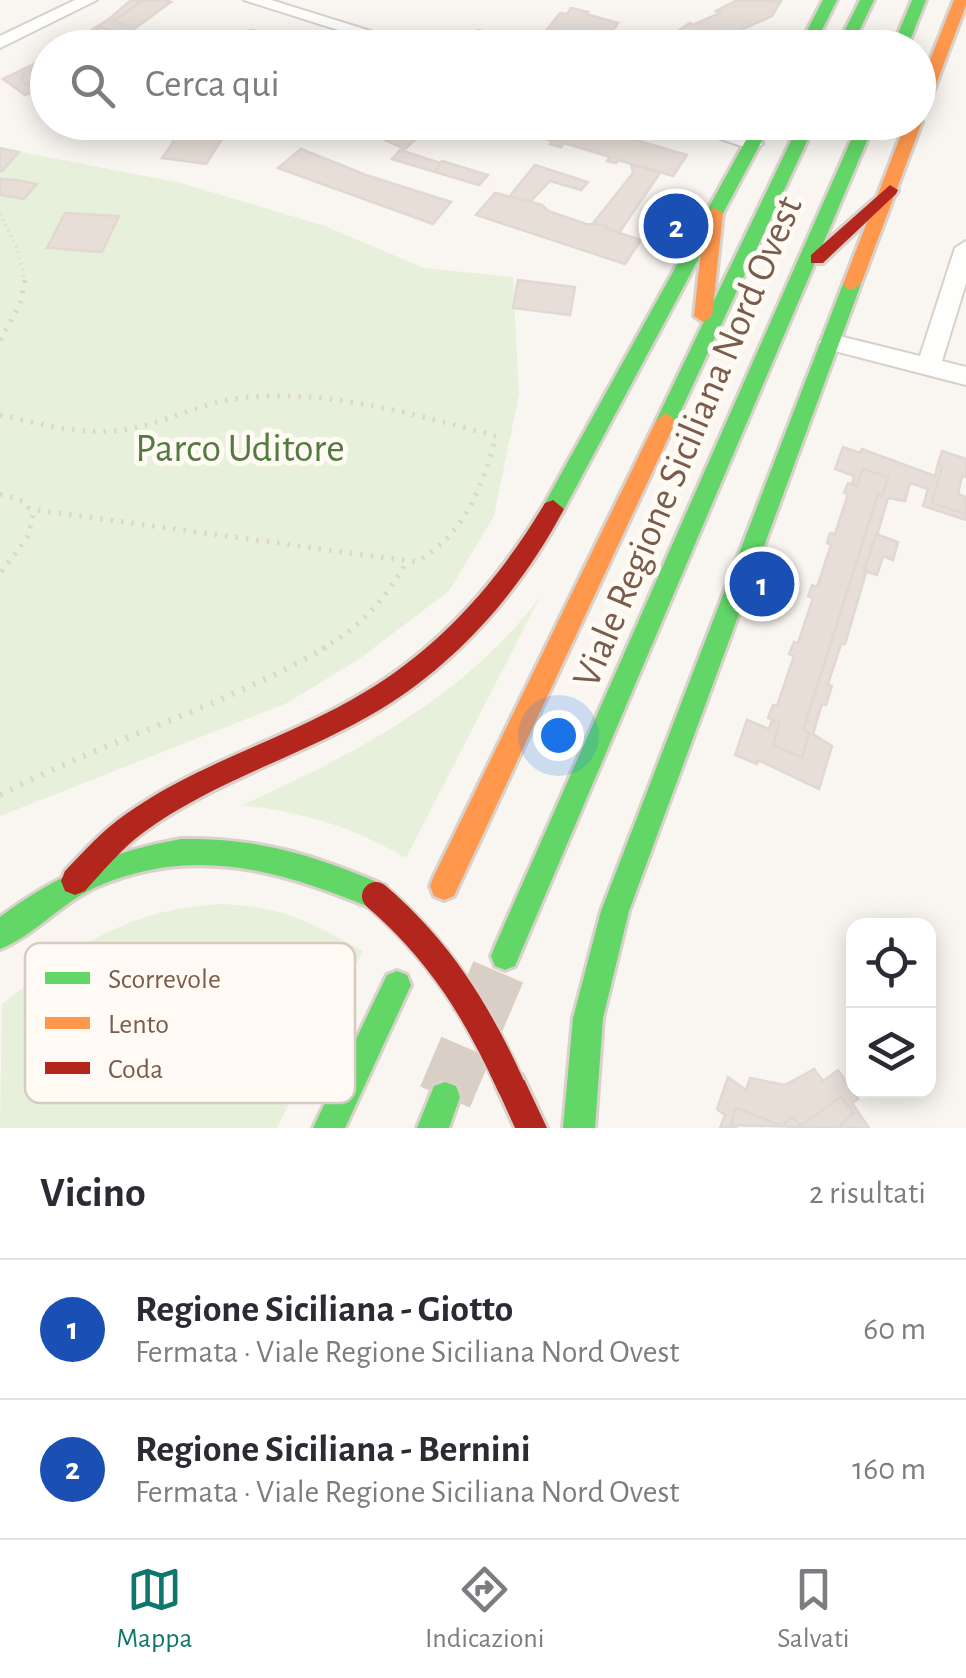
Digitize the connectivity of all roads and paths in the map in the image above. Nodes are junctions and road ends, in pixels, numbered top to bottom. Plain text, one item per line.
1 (88, 0) edge
2 (253, 0) edge
3 (830, 0) edge
4 (867, 0) edge
5 (919, 0) edge
6 (961, 0) edge
7 (355, 30) edge
8 (814, 30) edge
9 (852, 30) edge
10 (906, 30) edge
11 (0, 43) edge
12 (936, 65) edge
13 (740, 140) edge
14 (755, 140) edge
15 (799, 140) edge
16 (858, 140) edge
17 (908, 140) edge
18 (753, 144) junction
19 (890, 190) junction
20 (714, 213) junction
21 (0, 214) edge
22 (966, 248) edge
23 (802, 274) junction
24 (0, 340) edge
25 (831, 342) junction
26 (699, 350) junction
27 (928, 367) junction
28 (966, 376) edge
29 (0, 415) edge
30 (0, 494) edge
31 (29, 508) junction
32 (407, 561) junction
33 (0, 574) edge
34 (0, 796) edge
35 (74, 882) junction
36 (444, 886) dead end
37 (44, 897) junction
38 (0, 905) edge
39 (0, 935) edge
40 (505, 956) tunnel mouth
41 (397, 985) dead end
42 (355, 1072) edge
43 (446, 1098) tunnel mouth
44 (340, 1103) edge
45 (328, 1128) edge
46 (433, 1128) edge
47 (531, 1128) edge
48 (578, 1128) edge

1 - 11 street
2 - 7 street
3 - 8 street
4 - 9 street
5 - 10 street
6 - 12 street
13 - 18 street
14 - 18 street, Viale Regione Siciliana Nord Ovest
15 - 26 street, Viale Regione Siciliana Nord Ovest
16 - 23 street, Viale Regione Siciliana Nord Ovest
17 - 19 street
18 - 20 street, Viale Regione Siciliana Nord Ovest
19 - 23 street
19 - 25 street
20 - 26 street
20 - 35 street, Viale Regione Siciliana Nord Ovest
21 - 24 path
22 - 27 street
23 - 40 street, Viale Regione Siciliana Nord Ovest
25 - 27 street
25 - 48 street
26 - 36 street, Viale Regione Siciliana Nord Ovest
27 - 28 street
29 - 32 path
30 - 31 path
31 - 32 path
31 - 33 path
32 - 34 path
35 - 37 street
35 - 47 street, bridge
37 - 38 street
37 - 39 street
41 - 42 street
43 - 46 street
44 - 45 street

